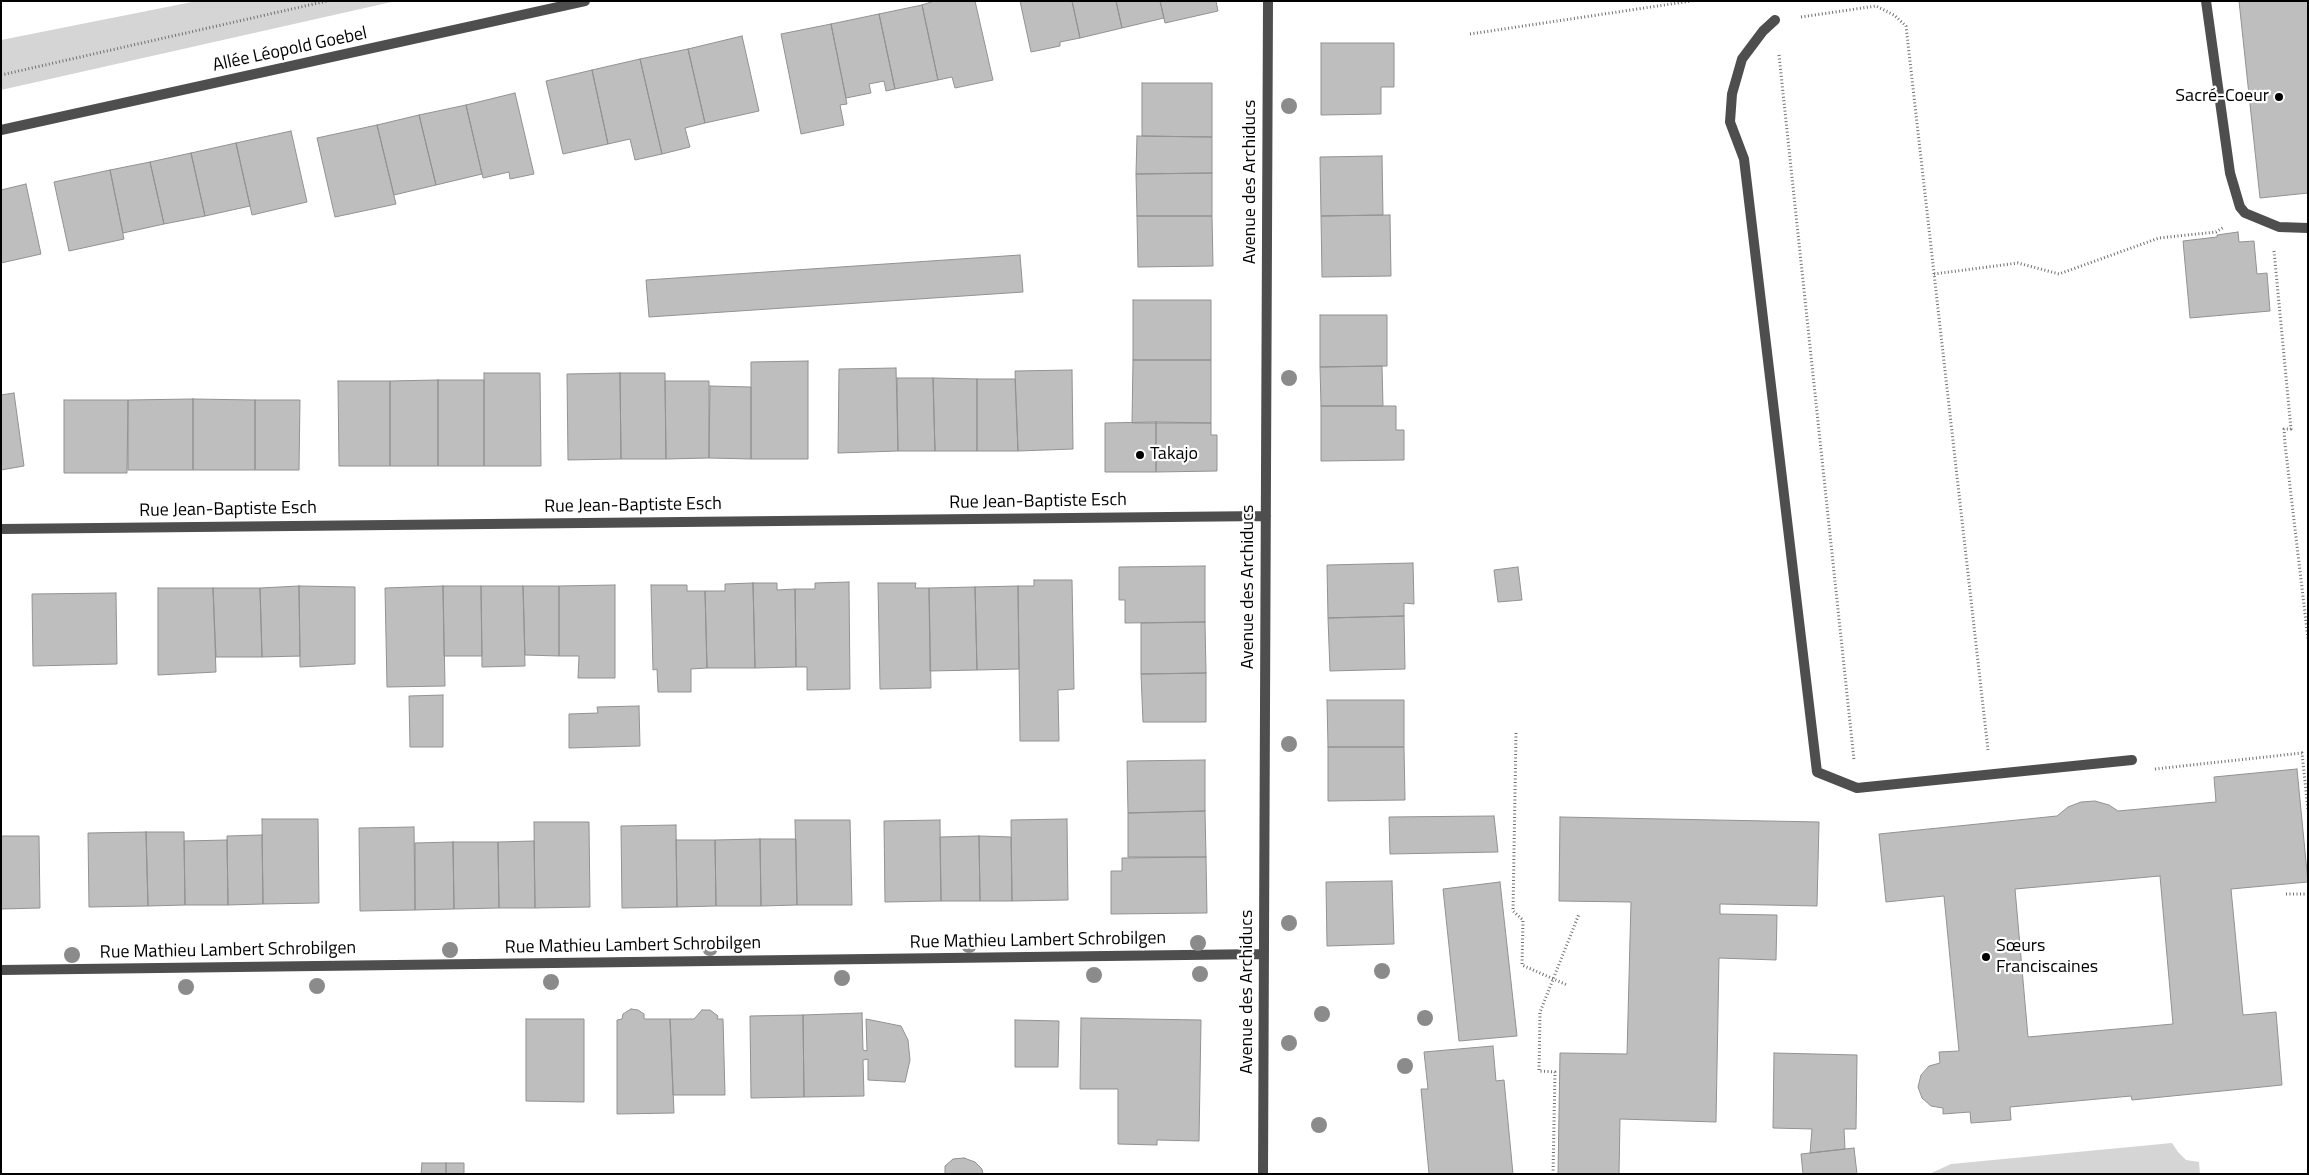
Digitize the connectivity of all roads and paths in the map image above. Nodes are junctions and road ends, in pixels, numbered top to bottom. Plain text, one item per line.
1 (327, 1) edge
2 (585, 1) edge
3 (1268, 1) edge
4 (1691, 1) edge
5 (2206, 1) edge
6 (1775, 20) junction
7 (1470, 34) dead end
8 (1, 75) edge
9 (1, 130) edge
10 (2245, 213) junction
11 (2279, 227) junction
12 (2308, 227) edge
13 (1934, 274) junction
14 (1266, 516) junction
15 (1, 529) edge
16 (2308, 639) edge
17 (1516, 733) dead end
18 (2132, 760) joint
19 (1991, 774) junction
20 (1857, 788) junction
21 (2308, 810) edge
22 (2286, 894) dead end
23 (2308, 894) edge
24 (1580, 914) dead end
25 (1264, 954) junction
26 (1, 970) edge
27 (1553, 979) junction
28 (1567, 985) dead end
29 (1264, 1174) edge
30 (1552, 1174) edge

1 - 8 path
2 - 9 street, Allée Léopold Goebel
3 - 14 street, Avenue des Archiducs
4 - 7 path
5 - 10 street
6 - 13 path
6 - 20 path
6 - 20 street
10 - 11 street
10 - 13 path
11 - 12 street
11 - 16 path
13 - 19 path
14 - 15 street, Rue Jean-Baptiste Esch
14 - 25 street, Avenue des Archiducs
17 - 27 path
18 - 19 street
18 - 21 path
19 - 20 street
22 - 23 path
24 - 27 path
25 - 26 street, Rue Mathieu Lambert Schrobilgen
25 - 29 street, Avenue des Archiducs
27 - 28 path
27 - 30 path

